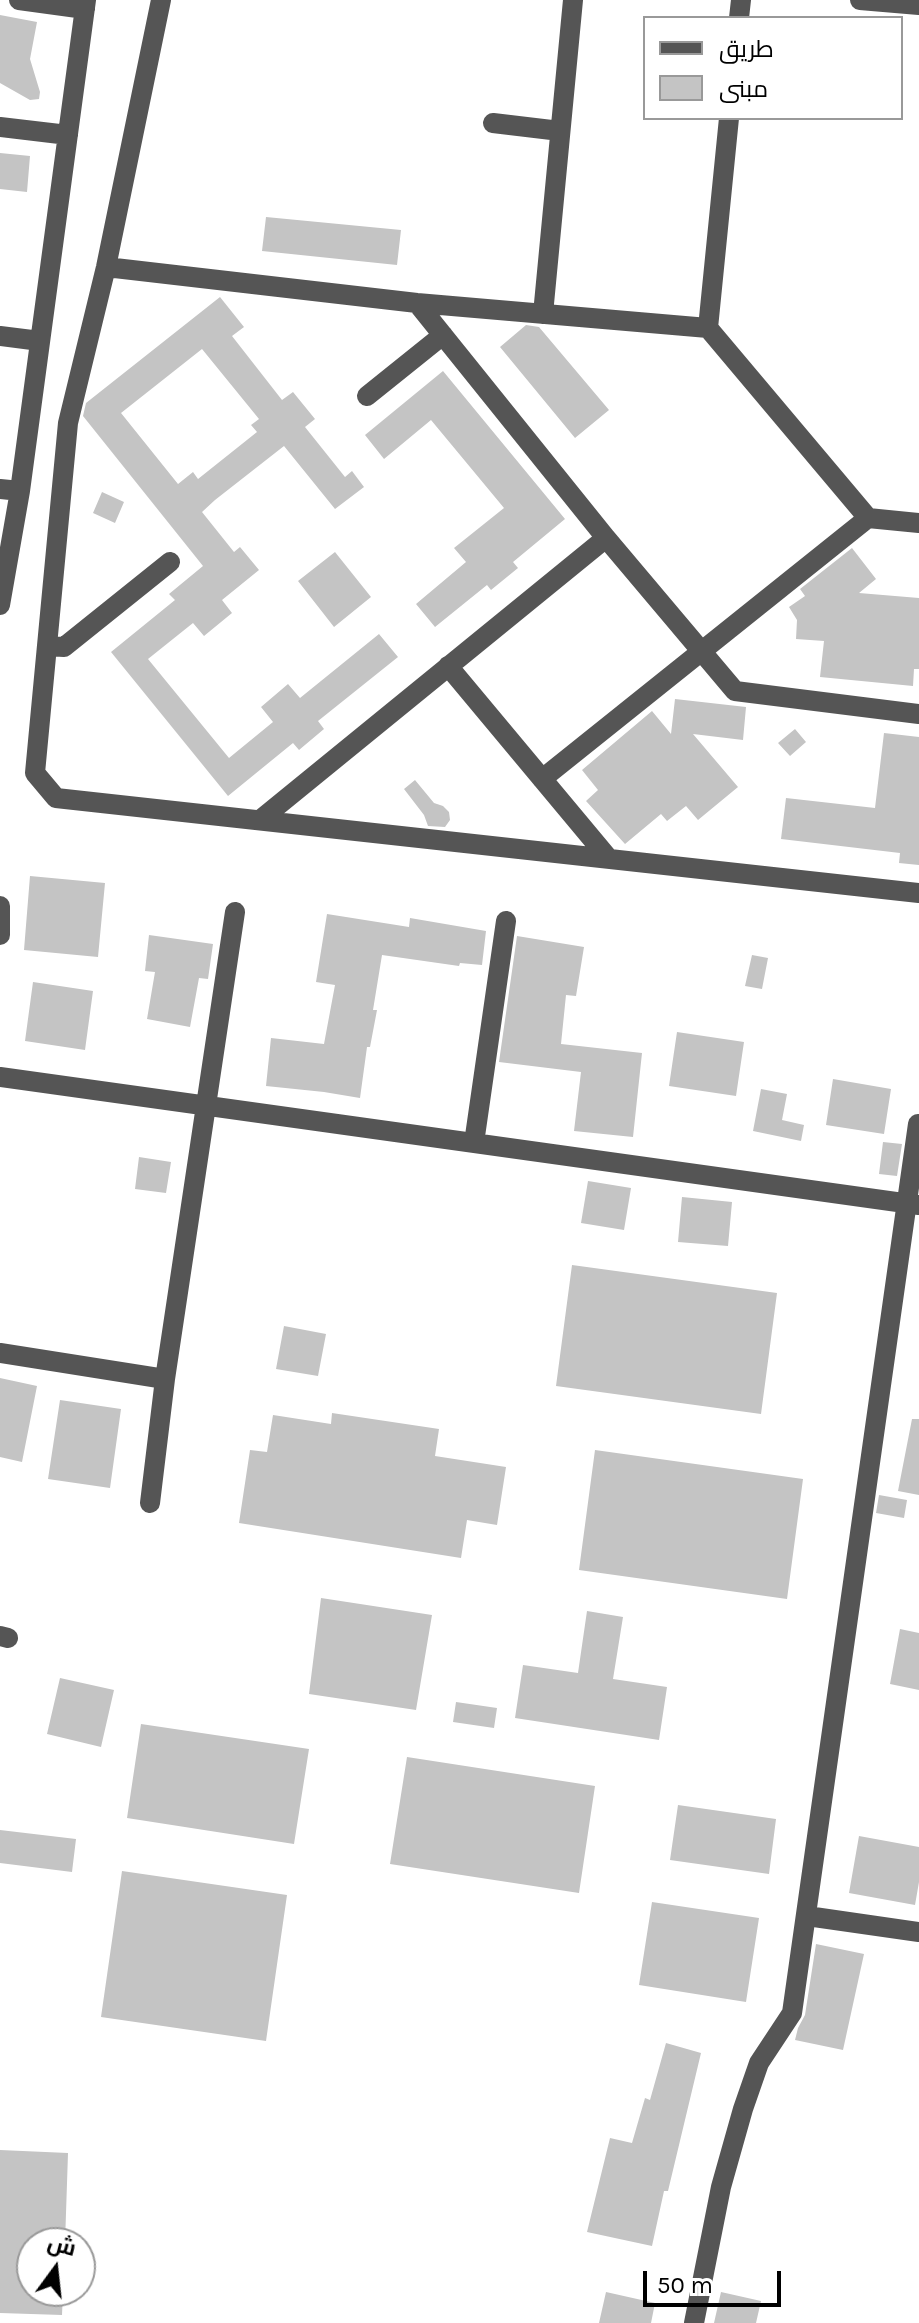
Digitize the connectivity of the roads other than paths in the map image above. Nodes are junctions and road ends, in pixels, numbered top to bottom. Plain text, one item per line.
1 (19, 0) edge
2 (161, 0) edge
3 (573, 0) edge
4 (860, 0) edge
5 (85, 4) edge
6 (919, 5) edge
7 (729, 120) edge
8 (493, 123) dead end
9 (0, 127) edge
10 (560, 131) junction
11 (68, 135) junction
12 (106, 267) junction
13 (417, 303) junction
14 (543, 314) junction
15 (708, 328) junction
16 (443, 335) junction
17 (0, 336) edge
18 (40, 341) junction
19 (367, 396) dead end
20 (10, 490) edge
21 (868, 518) junction
22 (919, 523) edge
23 (606, 538) junction
24 (170, 562) dead end
25 (0, 605) edge
26 (47, 646) junction
27 (702, 652) junction
28 (448, 666) junction
29 (919, 714) edge
30 (542, 779) junction
31 (260, 820) junction
32 (609, 859) junction
33 (919, 893) edge
34 (0, 906) edge
35 (235, 912) dead end
36 (506, 921) dead end
37 (0, 935) edge
38 (0, 1077) edge
39 (207, 1106) junction
40 (918, 1124) edge
41 (474, 1143) junction
42 (913, 1204) edge
43 (0, 1353) edge
44 (165, 1379) junction
45 (150, 1503) dead end
46 (807, 1916) junction
47 (919, 1932) edge
48 (694, 2323) edge

1 - 5 street
2 - 12 street
3 - 10 street
4 - 6 street
5 - 11 street
7 - 15 street
8 - 10 street
9 - 11 street
10 - 14 street
11 - 18 street
12 - 13 street
12 - 26 street
13 - 14 street
13 - 16 street
14 - 15 street
15 - 21 street
16 - 19 street
16 - 23 street
17 - 18 street
18 - 20 street
20 - 25 street
21 - 22 street
21 - 27 street
23 - 27 street
23 - 28 street
24 - 26 street
26 - 31 street
27 - 29 street
27 - 30 street
28 - 30 street
28 - 31 street
30 - 32 street
31 - 32 street
32 - 33 street
34 - 37 street
35 - 39 street
36 - 41 street
38 - 39 street
39 - 41 street
39 - 44 street
40 - 42 street
41 - 42 street
42 - 46 street
43 - 44 street
44 - 45 street
46 - 47 street
46 - 48 street

